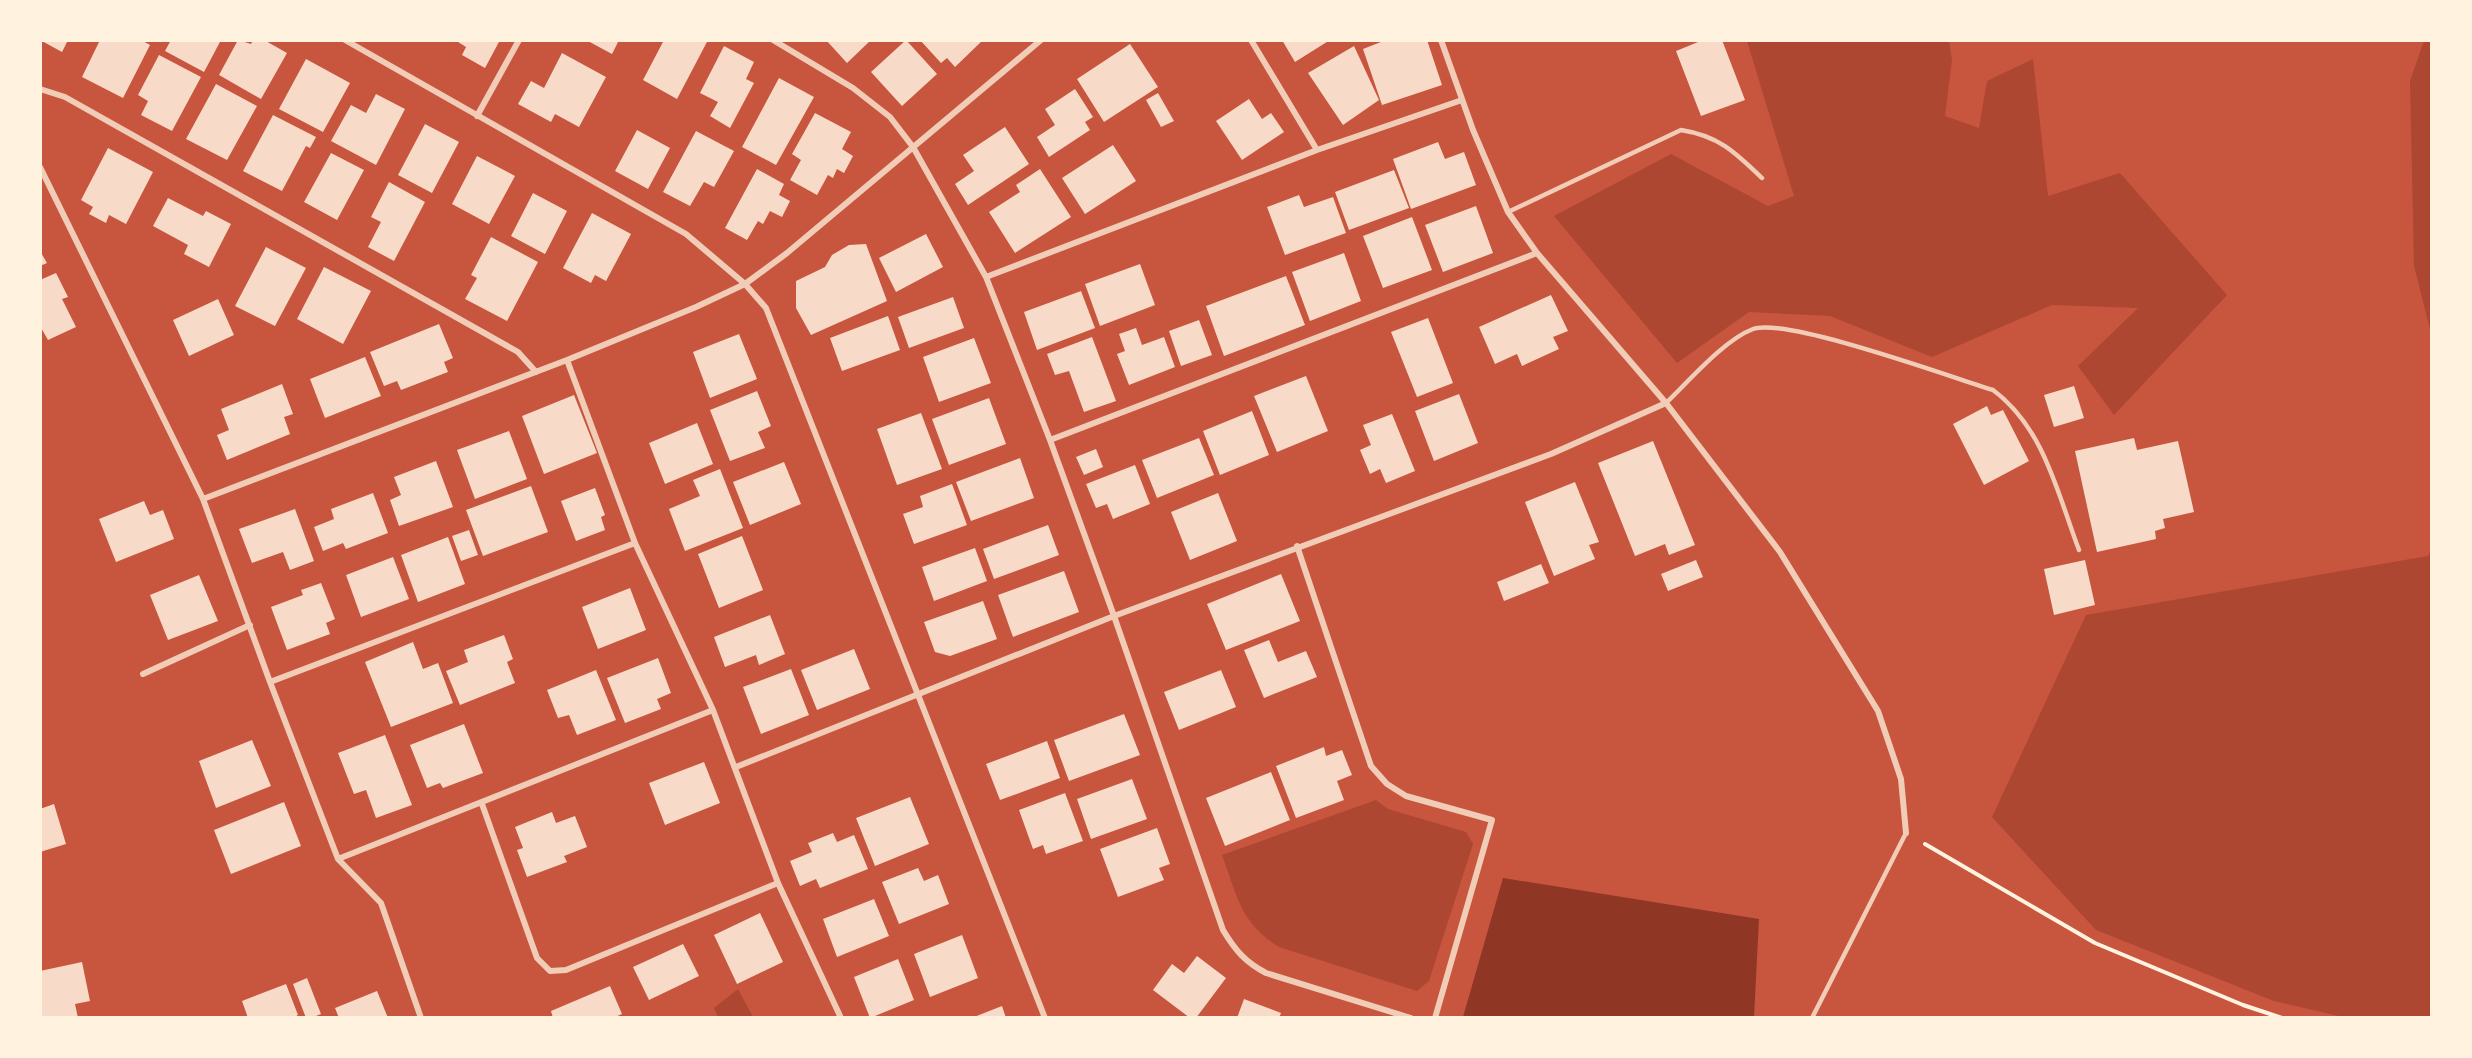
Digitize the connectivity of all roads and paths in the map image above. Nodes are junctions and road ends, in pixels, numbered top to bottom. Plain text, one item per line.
1 (345, 40) edge
2 (519, 40) edge
3 (773, 40) edge
4 (1041, 40) edge
5 (1251, 40) edge
6 (1441, 40) edge
7 (40, 89) edge
8 (1462, 100) junction
9 (477, 116) junction
10 (913, 147) junction
11 (1317, 150) junction
12 (40, 167) edge
13 (1762, 178) dead end
14 (1508, 212) junction
15 (1537, 253) junction
16 (986, 277) junction
17 (745, 284) junction
18 (567, 360) junction
19 (536, 372) junction
20 (1666, 403) junction
21 (1050, 440) junction
22 (203, 499) junction
23 (635, 543) junction
24 (1297, 546) junction
25 (2079, 550) dead end
26 (1114, 616) junction
27 (250, 625) junction
28 (143, 674) dead end
29 (270, 682) junction
30 (919, 693) junction
31 (713, 710) junction
32 (736, 767) junction
33 (482, 804) junction
34 (1906, 833) junction
35 (339, 859) junction
36 (778, 883) junction
37 (420, 1017) edge
38 (841, 1017) edge
39 (1045, 1017) edge
40 (1411, 1017) edge
41 (1435, 1017) edge
42 (1812, 1017) edge
43 (2283, 1017) edge

1 - 9 street
2 - 9 street
3 - 10 street
4 - 10 street
5 - 11 street
6 - 8 street
7 - 19 street
8 - 11 street
8 - 14 street
9 - 17 street
10 - 16 street
10 - 17 street
11 - 16 street
12 - 22 street
13 - 14 lane
14 - 15 street
15 - 20 street
15 - 21 street
16 - 21 street
17 - 18 street
17 - 30 street
18 - 19 street
18 - 23 street
19 - 22 street
20 - 24 street
20 - 25 lane
20 - 34 street
21 - 26 street
22 - 27 street
23 - 29 street
23 - 31 street
24 - 26 street
24 - 41 street
26 - 30 street
26 - 40 street
27 - 28 street
27 - 29 street
29 - 35 street
30 - 32 street
30 - 39 street
31 - 32 street
31 - 33 street
32 - 36 street
33 - 35 street
33 - 36 street
34 - 42 lane
34 - 43 path
35 - 37 street
36 - 38 street

